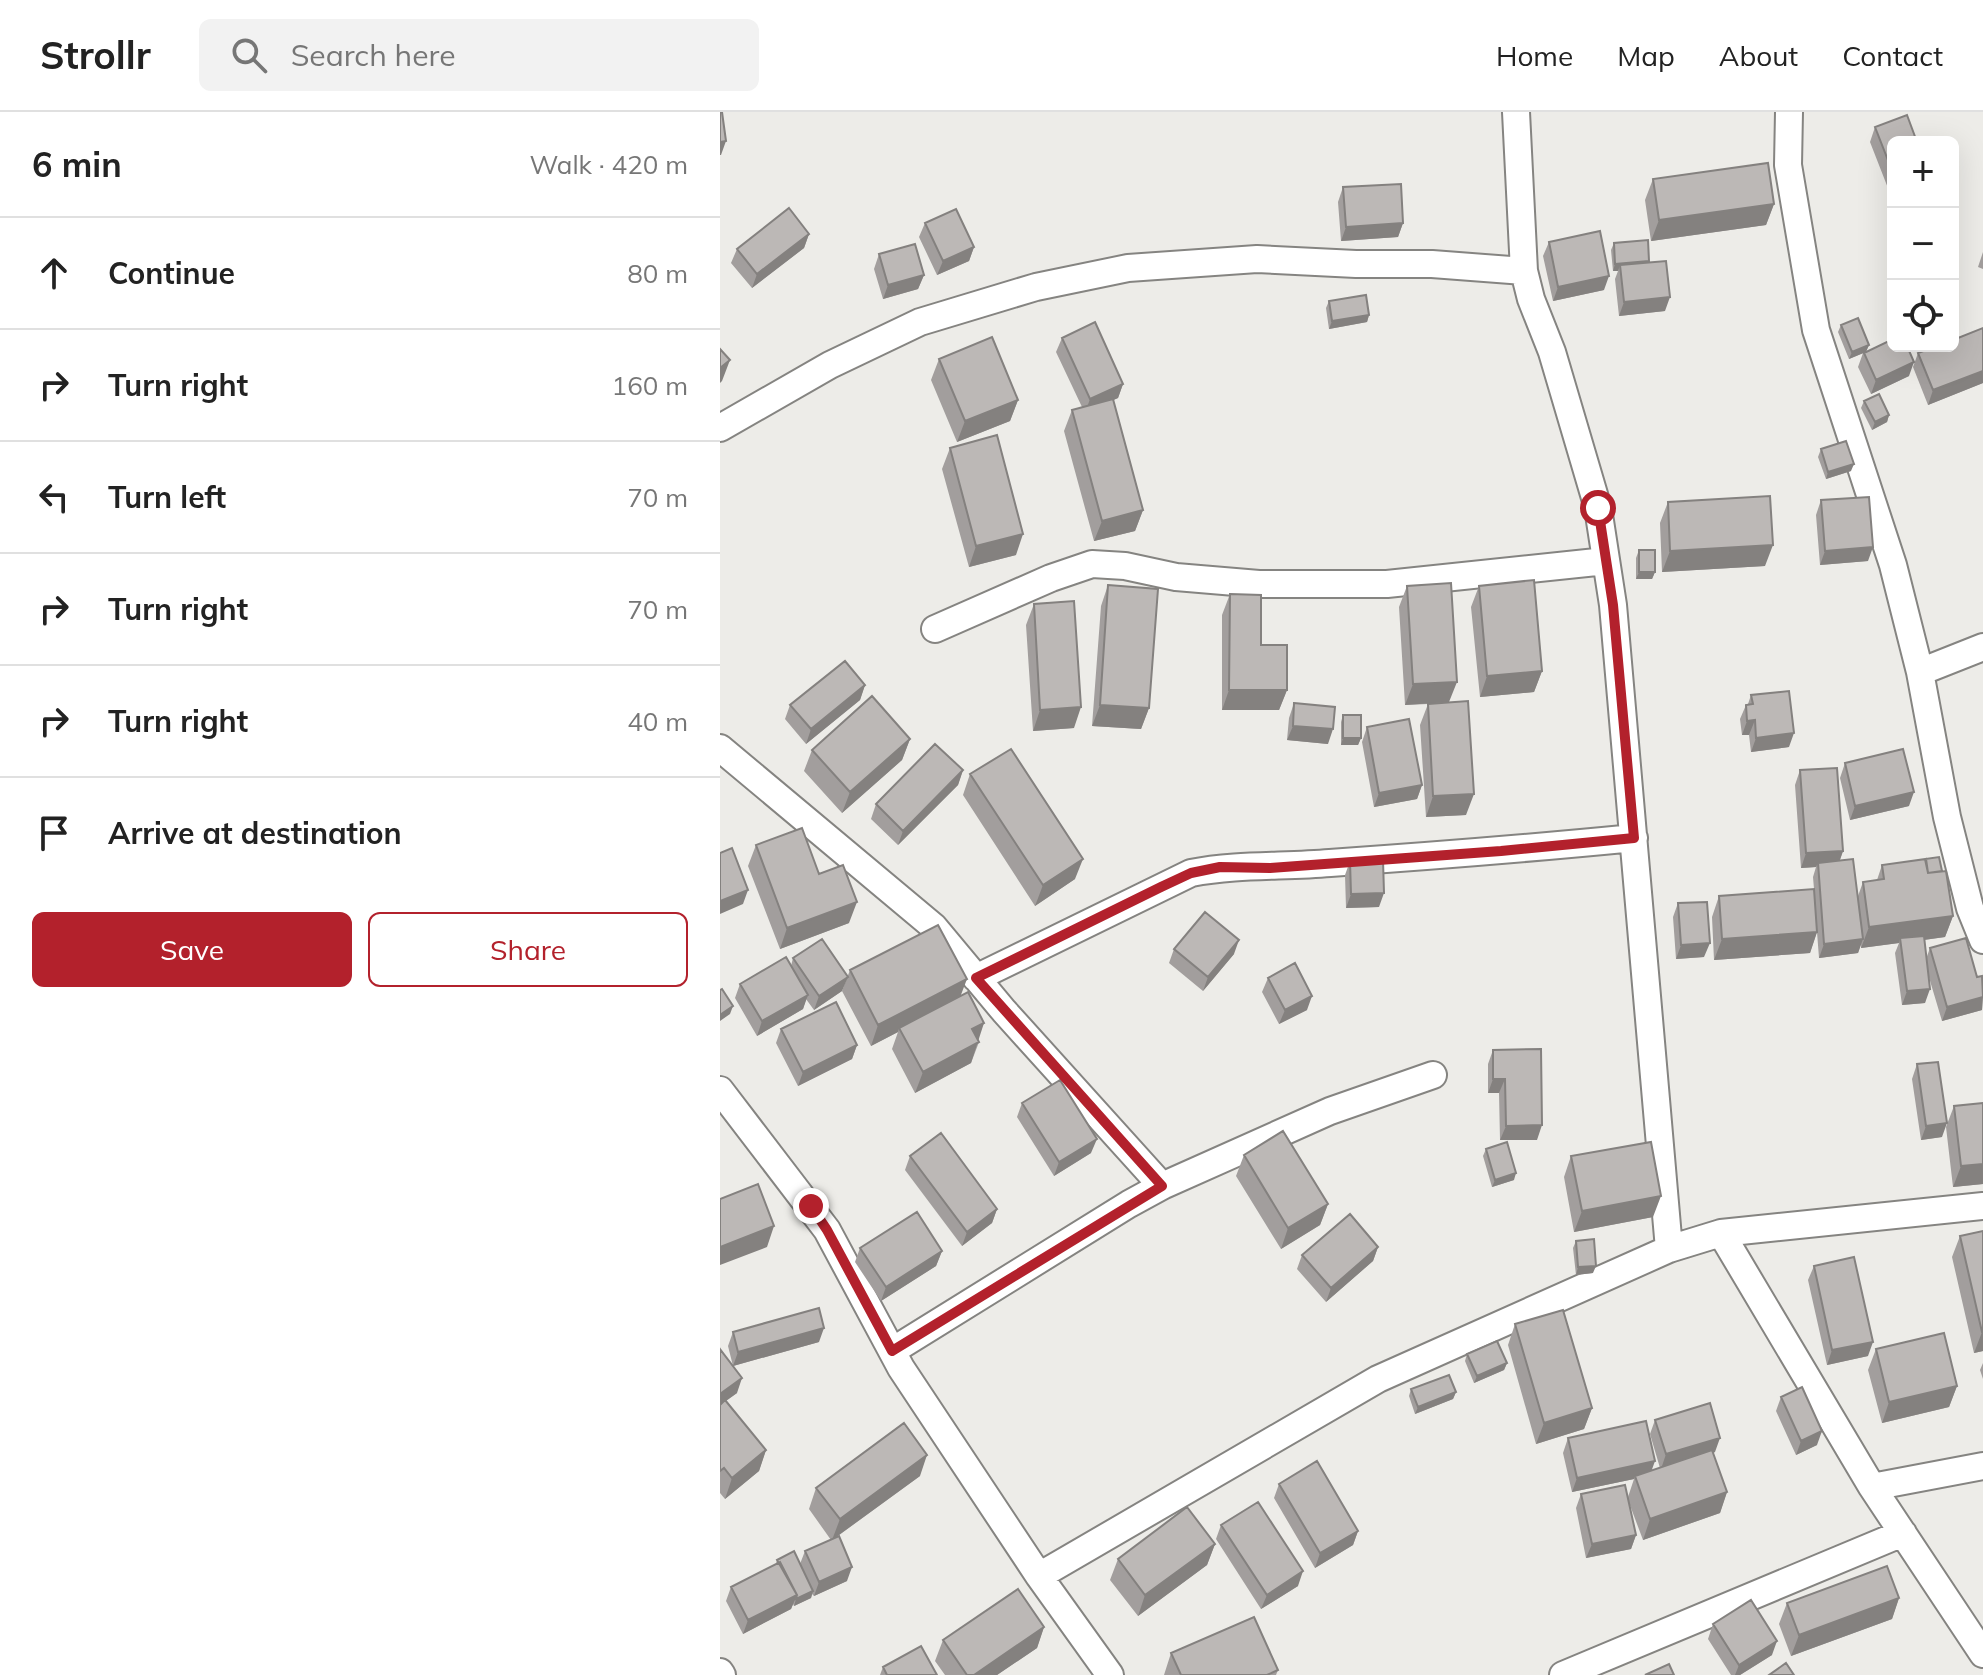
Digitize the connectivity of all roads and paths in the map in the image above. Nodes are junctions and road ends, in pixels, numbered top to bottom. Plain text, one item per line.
1 (1516, 112) edge
2 (1789, 112) edge
3 (1524, 271) junction
4 (720, 428) edge
5 (1606, 561) junction
6 (935, 629) dead end
7 (1983, 647) edge
8 (1920, 672) junction
9 (720, 748) edge
10 (1634, 838) junction
11 (1983, 940) edge
12 (976, 978) junction
13 (1433, 1075) dead end
14 (720, 1090) edge
15 (1162, 1186) junction
16 (1983, 1206) edge
17 (1721, 1233) junction
18 (1669, 1249) junction
19 (892, 1351) junction
20 (1983, 1466) edge
21 (1872, 1487) junction
22 (1903, 1533) junction
23 (1039, 1576) junction
24 (1983, 1654) edge
25 (1110, 1675) edge
26 (1563, 1675) edge

1 - 3 street
2 - 8 street
3 - 4 street
3 - 5 street
5 - 6 street
5 - 10 street
7 - 8 street
8 - 11 street
9 - 12 street
10 - 12 street
10 - 18 street
12 - 15 street
13 - 15 street
14 - 19 street
15 - 19 street
16 - 17 street
17 - 18 street
17 - 21 street
18 - 23 street
19 - 23 street
20 - 21 street
21 - 22 street
22 - 24 street
22 - 26 street
23 - 25 street

